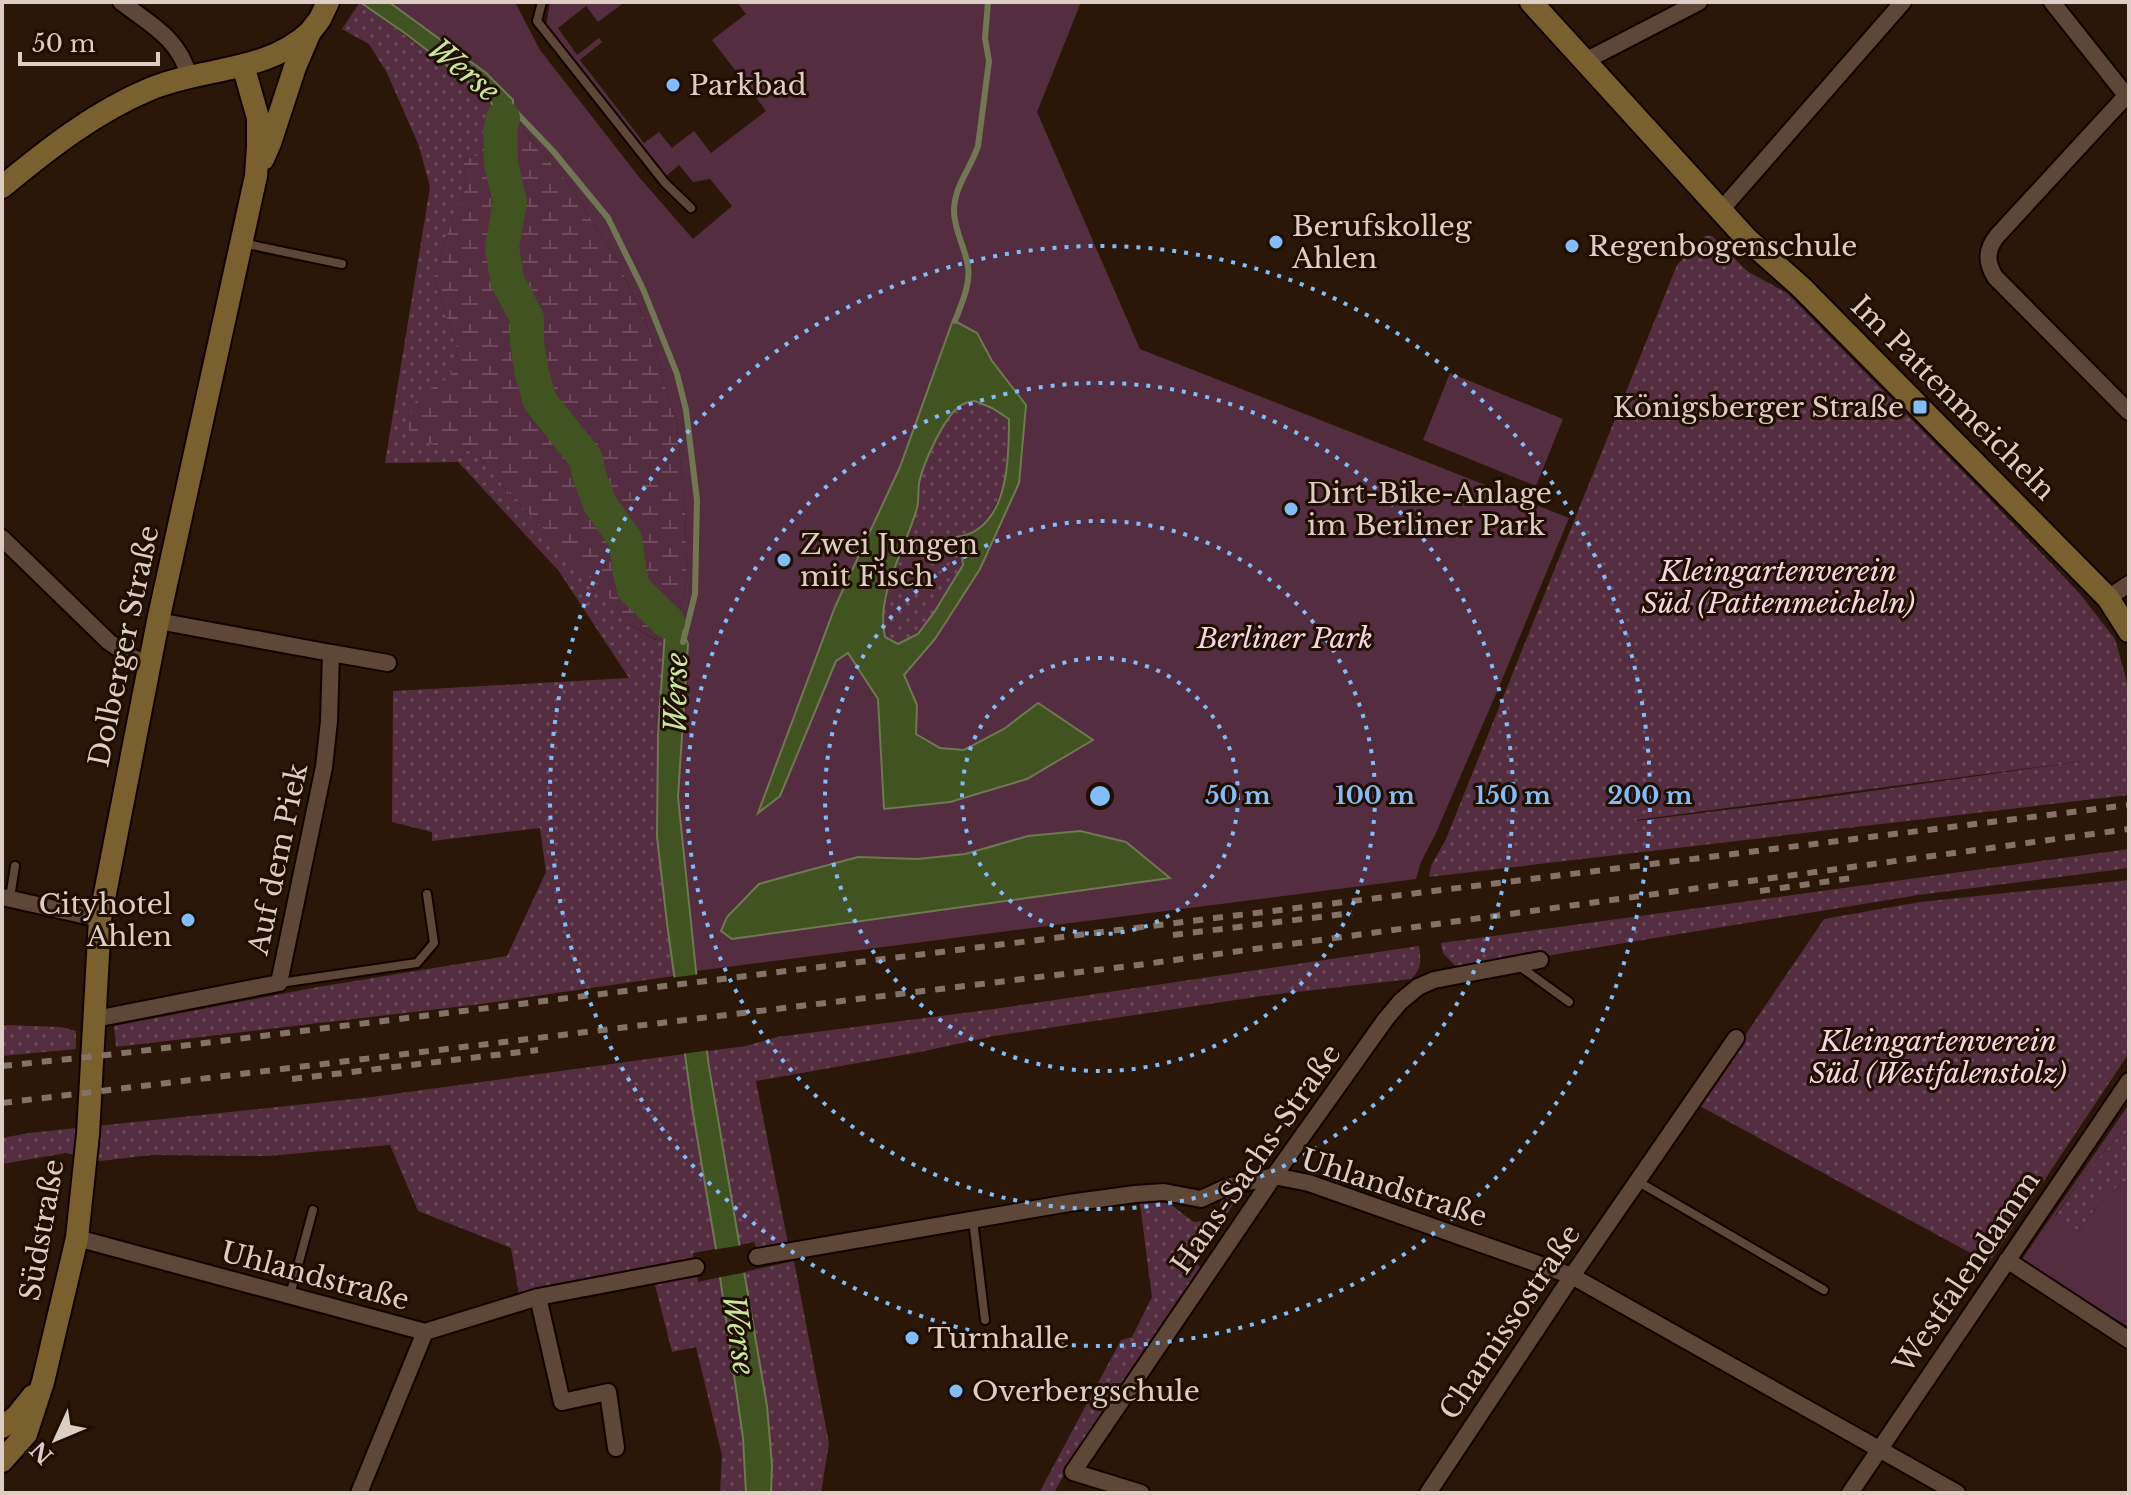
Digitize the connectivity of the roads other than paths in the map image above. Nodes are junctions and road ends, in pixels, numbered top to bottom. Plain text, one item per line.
1 (121, 2) edge
2 (328, 2) edge
3 (542, 2) edge
4 (1531, 2) edge
5 (1699, 2) edge
6 (1903, 2) edge
7 (2052, 2) edge
8 (310, 32) junction
9 (1585, 61) junction
10 (243, 65) junction
11 (189, 77) junction
12 (2128, 98) edge
13 (256, 176) junction
14 (2, 187) edge
15 (691, 208) dead end
16 (1721, 210) junction
17 (241, 242) junction
18 (342, 264) dead end
19 (2129, 412) edge
20 (2, 538) edge
21 (2129, 584) edge
22 (2108, 598) junction
23 (158, 621) junction
24 (2129, 631) edge
25 (331, 653) junction
26 (388, 663) dead end
27 (150, 664) junction
28 (15, 866) dead end
29 (427, 894) dead end
30 (6, 898) edge
31 (100, 919) junction
32 (1540, 960) dead end
33 (1517, 965) junction
34 (279, 983) junction
35 (1569, 1002) dead end
36 (95, 1019) junction
37 (1736, 1038) dead end
38 (2129, 1081) edge
39 (88, 1134) joint
40 (1274, 1176) junction
41 (1637, 1181) junction
42 (313, 1210) dead end
43 (973, 1220) junction
44 (77, 1238) junction
45 (757, 1257) dead end
46 (2007, 1260) junction
47 (696, 1267) dead end
48 (1572, 1276) junction
49 (1824, 1290) dead end
50 (290, 1295) junction
51 (538, 1297) junction
52 (985, 1320) dead end
53 (425, 1332) junction
54 (2129, 1340) edge
55 (43, 1382) junction
56 (2, 1427) edge
57 (616, 1448) dead end
58 (1879, 1448) junction
59 (2, 1461) edge
60 (359, 1493) edge
61 (1141, 1493) edge
62 (1428, 1493) edge
63 (1850, 1493) edge
64 (1957, 1493) edge

1 - 11 street
2 - 8 street, Dolberger Straße
3 - 15 lane
4 - 9 street, Im Pattenmeicheln
5 - 9 street
6 - 16 street
7 - 12 street
8 - 10 street
8 - 13 street, Dolberger Straße
9 - 16 street, Im Pattenmeicheln
10 - 11 street
10 - 13 street, Dolberger Straße
11 - 14 street
12 - 19 street
13 - 17 street, Dolberger Straße
16 - 22 street, Im Pattenmeicheln
17 - 18 lane
17 - 23 street, Dolberger Straße
20 - 27 street
21 - 22 street
22 - 24 street, Im Pattenmeicheln
23 - 25 street
23 - 27 street, Dolberger Straße
25 - 26 street
25 - 34 street, Auf dem Piek
27 - 31 street, Dolberger Straße
28 - 30 lane
29 - 34 lane
30 - 31 street
31 - 36 street, Dolberger Straße
32 - 33 street, Hans-Sachs-Straße
33 - 35 lane
33 - 40 street, Hans-Sachs-Straße
34 - 36 street, Auf dem Piek
36 - 39 street, Dolberger Straße
37 - 41 street, Chamissostraße
38 - 46 street, Westfalendamm
39 - 44 street, Südstraße
40 - 43 street, Uhlandstraße
40 - 48 street, Uhlandstraße
40 - 61 street, Hans-Sachs-Straße
41 - 48 street, Chamissostraße
41 - 49 lane
42 - 50 lane
43 - 45 street, Uhlandstraße
43 - 52 lane
44 - 50 street, Uhlandstraße
44 - 55 street, Südstraße
46 - 54 street
46 - 58 street, Westfalendamm
47 - 51 street, Uhlandstraße
48 - 58 street, Uhlandstraße
48 - 62 street, Chamissostraße
50 - 53 street, Uhlandstraße
51 - 53 street, Uhlandstraße
51 - 57 street
53 - 60 street
55 - 56 street, Südstraße
55 - 59 street, Südstraße
58 - 63 street, Westfalendamm
58 - 64 street, Uhlandstraße

